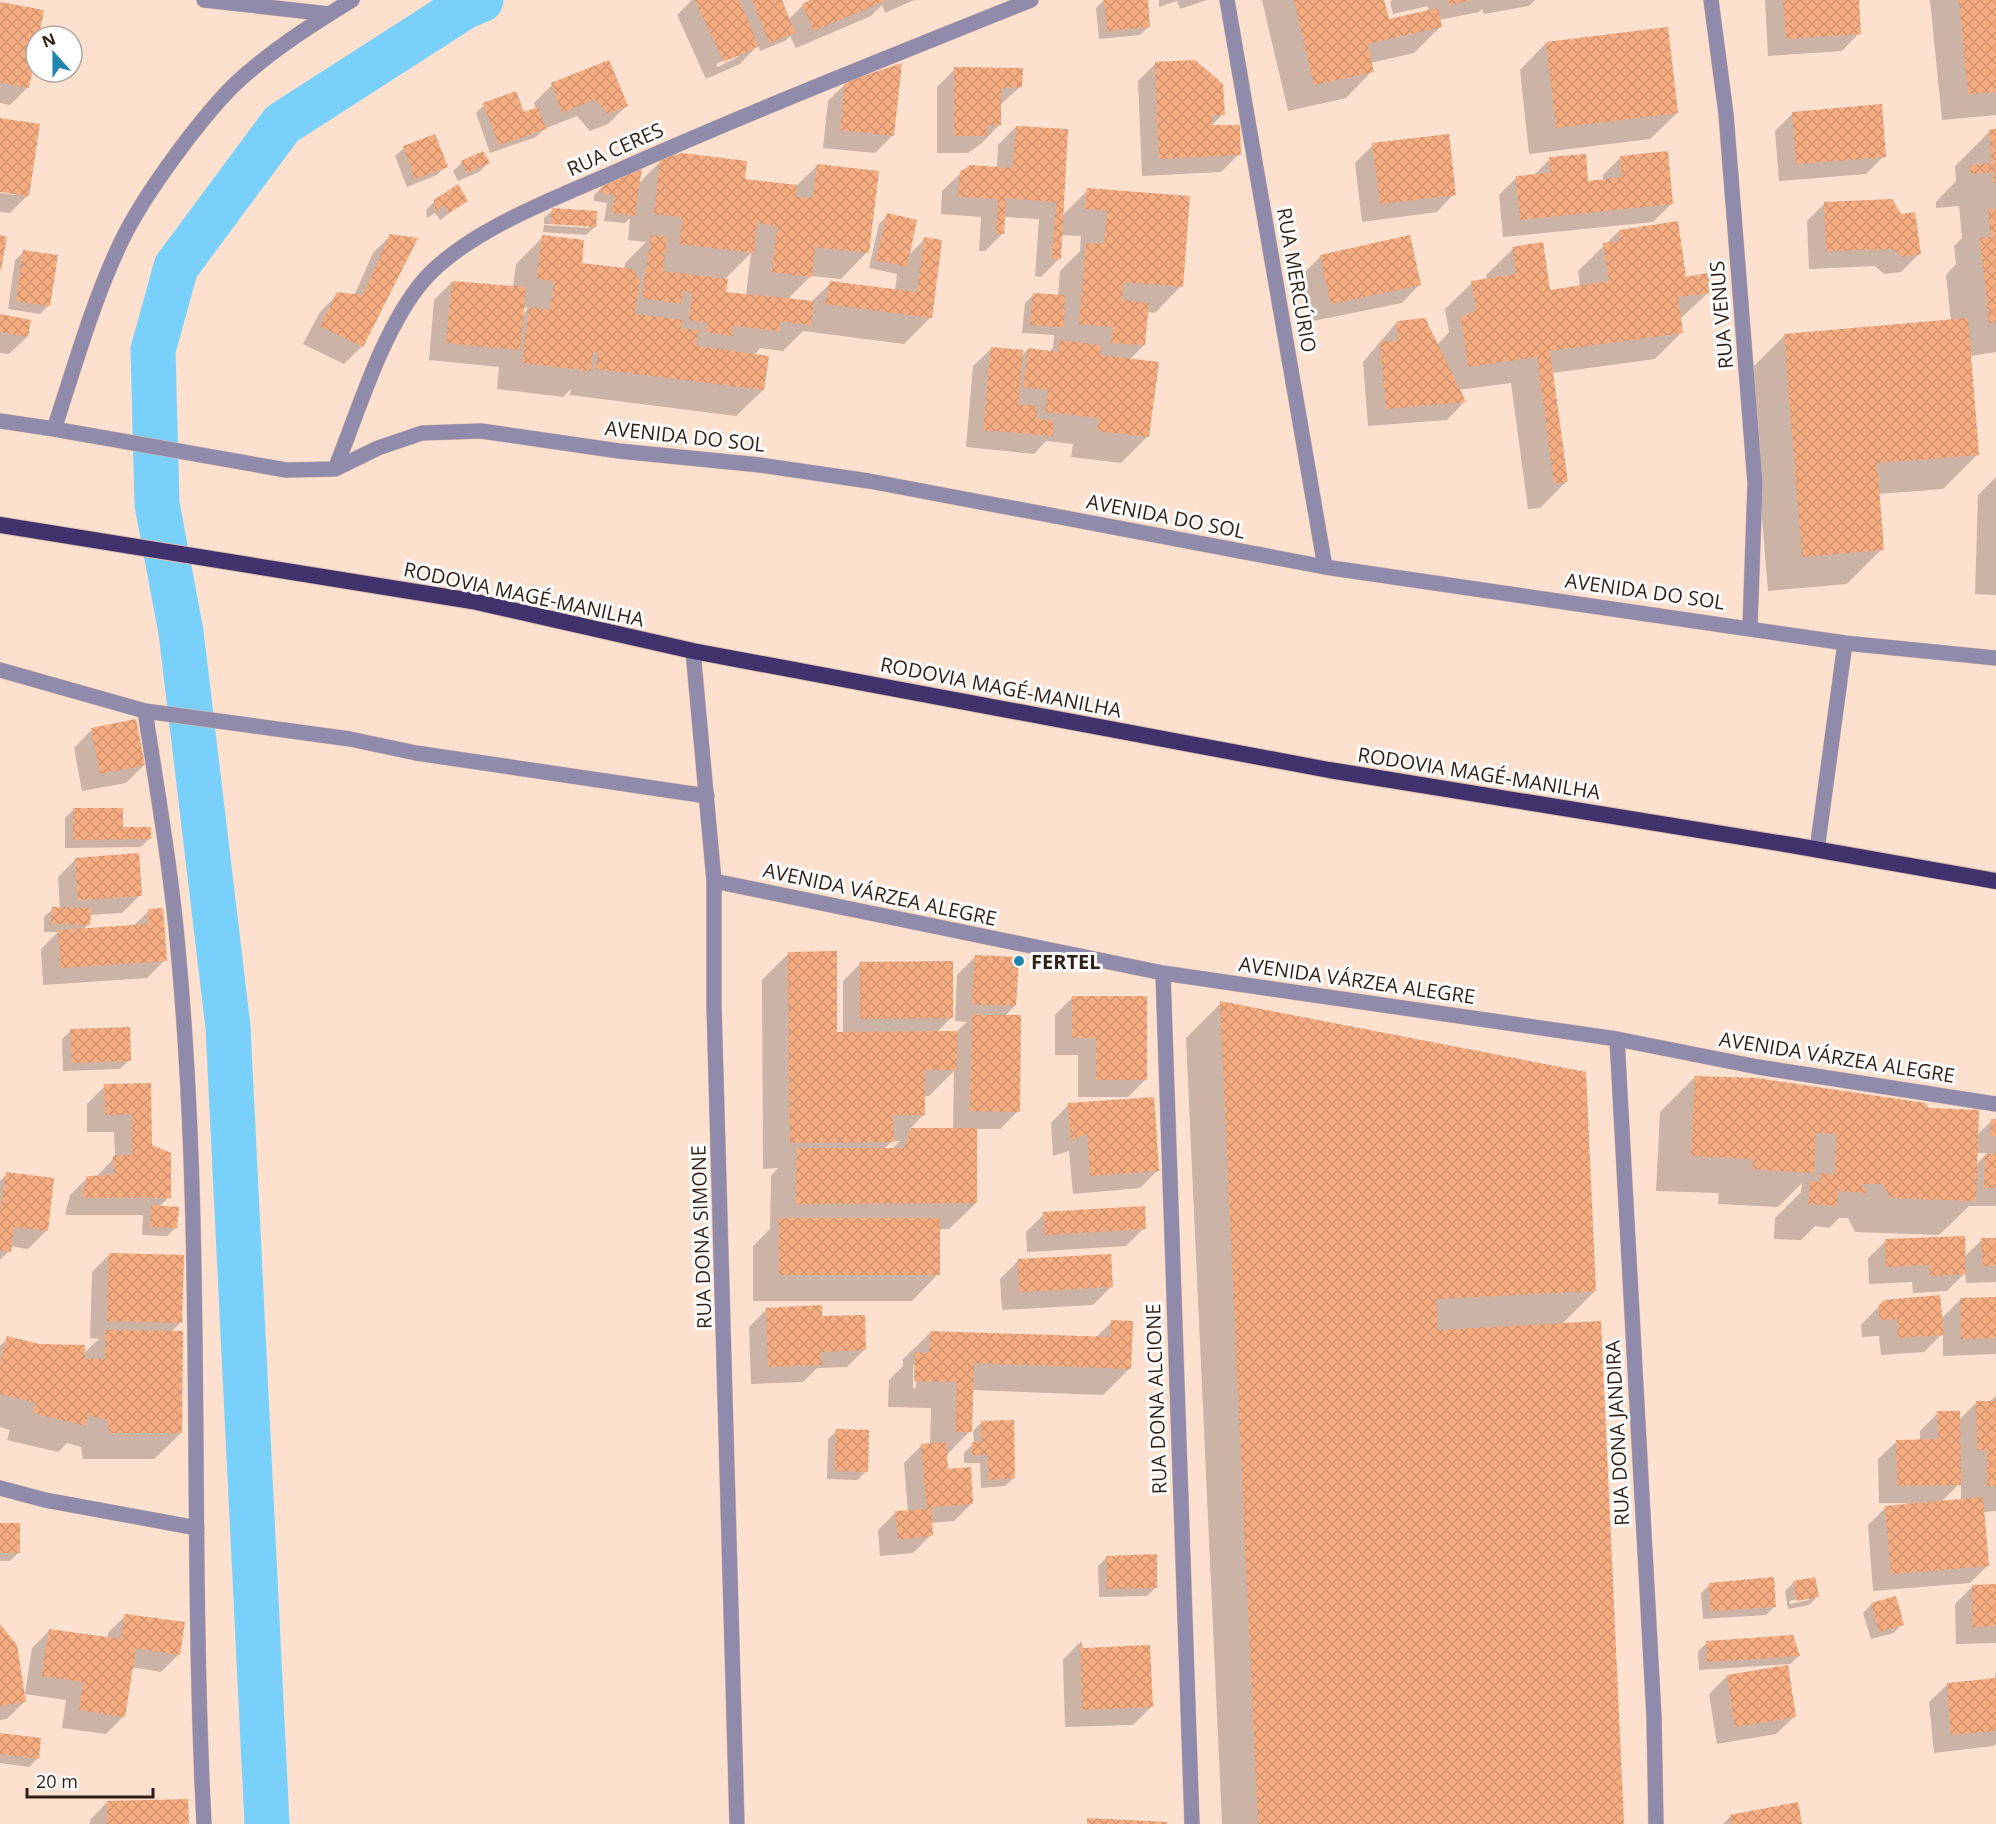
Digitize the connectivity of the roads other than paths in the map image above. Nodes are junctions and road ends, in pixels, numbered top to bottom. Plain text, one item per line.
1 (204, 0) edge
2 (352, 0) edge
3 (1031, 0) edge
4 (1227, 0) edge
5 (1711, 0) edge
6 (328, 14) junction
7 (0, 422) edge
8 (54, 429) junction
9 (335, 469) junction
10 (0, 525) edge
11 (1325, 567) junction
12 (1750, 627) junction
13 (1845, 643) junction
14 (693, 651) junction
15 (1996, 658) edge
16 (0, 670) edge
17 (145, 711) junction
18 (707, 796) junction
19 (1817, 850) junction
20 (714, 881) junction
21 (1996, 881) edge
22 (1163, 973) junction
23 (1617, 1040) junction
24 (1996, 1104) edge
25 (0, 1488) edge
26 (197, 1528) junction
27 (204, 1824) edge
28 (737, 1824) edge
29 (1192, 1824) edge
30 (1656, 1824) edge

1 - 6 street
2 - 6 street
3 - 9 street, RUA CERES
4 - 11 street, RUA MERCÚRIO
5 - 12 street, RUA VENUS
6 - 8 street
7 - 8 street
8 - 9 street
9 - 11 street, AVENIDA DO SOL
10 - 14 highway, RODOVIA MAGÉ-MANILHA
11 - 12 street, AVENIDA DO SOL
12 - 13 street, AVENIDA DO SOL
13 - 15 street, AVENIDA DO SOL
13 - 19 street
14 - 18 street, RUA DONA SIMONE
14 - 19 highway, RODOVIA MAGÉ-MANILHA
16 - 17 street
17 - 18 street
17 - 26 street
18 - 20 street, RUA DONA SIMONE
19 - 21 highway, RODOVIA MAGÉ-MANILHA
20 - 22 street, AVENIDA VÁRZEA ALEGRE
20 - 28 street, RUA DONA SIMONE
22 - 23 street, AVENIDA VÁRZEA ALEGRE
22 - 29 street, RUA DONA ALCIONE
23 - 24 street, AVENIDA VÁRZEA ALEGRE
23 - 30 street, RUA DONA JANDIRA
25 - 26 street
26 - 27 street

